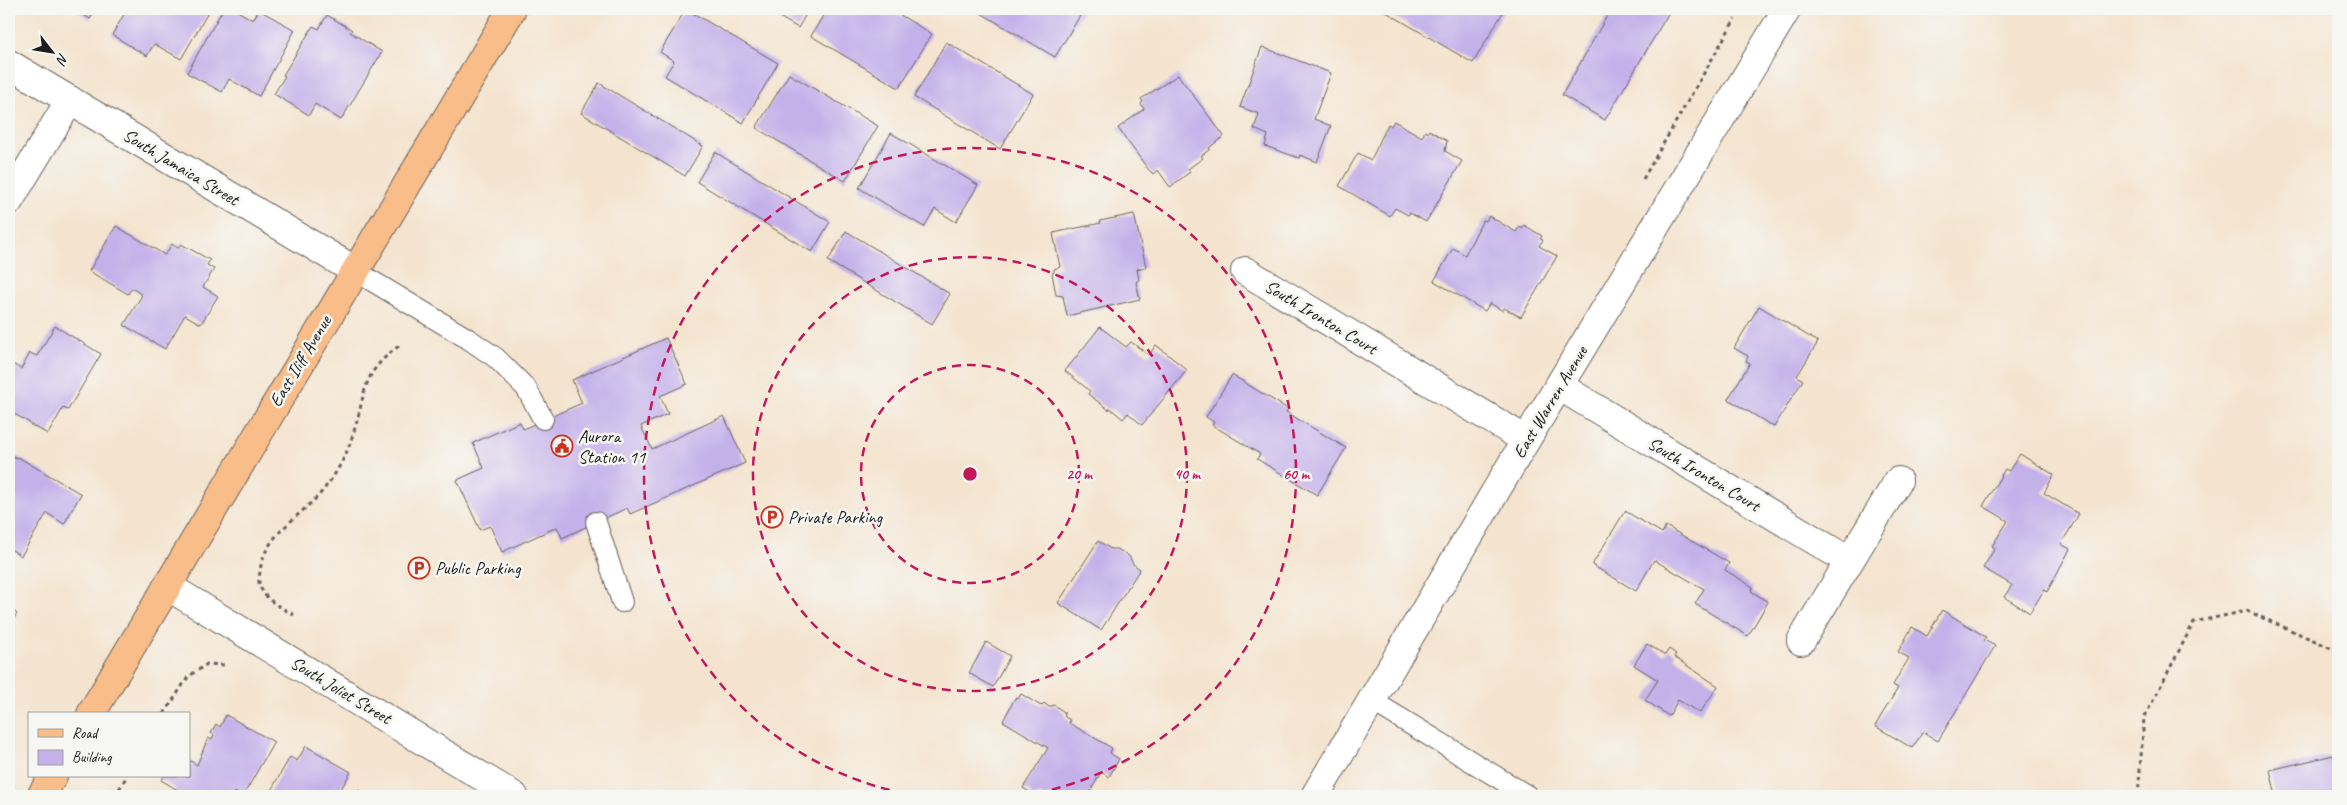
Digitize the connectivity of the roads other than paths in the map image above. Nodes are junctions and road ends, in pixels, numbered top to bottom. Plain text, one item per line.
1 (512, 9) edge
2 (1787, 9) edge
3 (9, 64) edge
4 (70, 100) junction
5 (9, 202) edge
6 (354, 270) junction
7 (1244, 271) dead end
8 (1559, 386) junction
9 (544, 419) dead end
10 (1526, 440) junction
11 (1898, 482) dead end
12 (596, 522) dead end
13 (1849, 562) junction
14 (167, 586) junction
15 (622, 602) dead end
16 (1801, 641) dead end
17 (1372, 701) junction
18 (91, 712) edge
19 (52, 778) edge
20 (41, 796) edge
21 (514, 796) edge
22 (1315, 796) edge
23 (1528, 796) edge

1 - 6 main road, East Iliff Avenue
2 - 8 street, East Warren Avenue
3 - 4 street, South Jamaica Street
4 - 5 street
4 - 6 street, South Jamaica Street
6 - 9 lane
6 - 14 main road, East Iliff Avenue
7 - 10 street, South Ironton Court
8 - 10 street, East Warren Avenue
8 - 13 street, South Ironton Court
10 - 17 street, East Warren Avenue
11 - 13 street
12 - 15 lane
13 - 16 street
14 - 18 main road, East Iliff Avenue
14 - 21 street, South Joliet Street
17 - 22 street, East Warren Avenue
17 - 23 lane
19 - 20 main road

